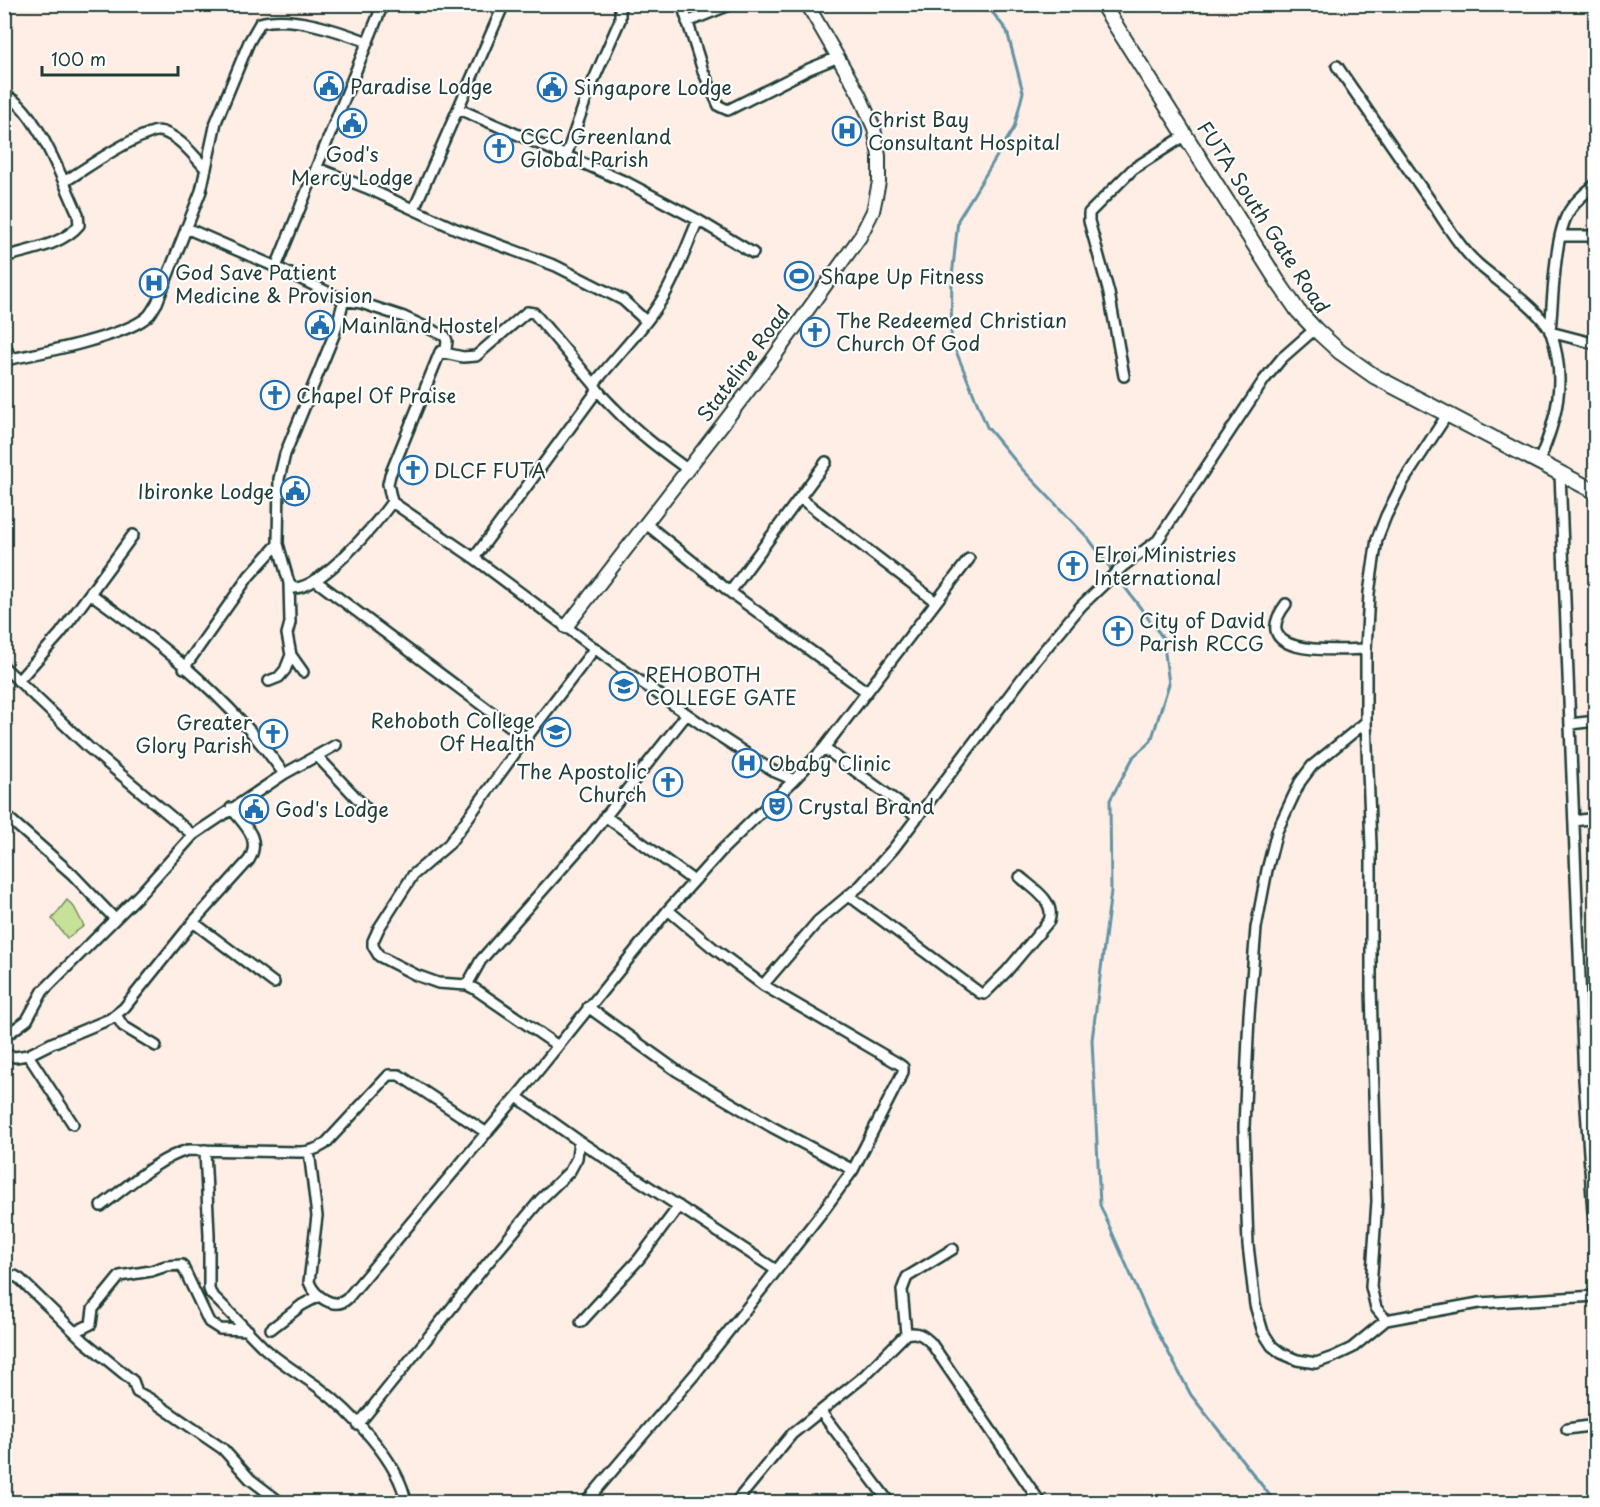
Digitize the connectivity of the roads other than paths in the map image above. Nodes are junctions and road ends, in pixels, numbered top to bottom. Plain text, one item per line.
1 (383, 4) edge
2 (504, 4) edge
3 (620, 4) edge
4 (682, 4) edge
5 (732, 4) edge
6 (807, 4) edge
7 (1109, 7) edge
8 (687, 22) junction
9 (368, 42) junction
10 (837, 58) junction
11 (1337, 66) dead end
12 (4, 96) edge
13 (459, 109) junction
14 (1186, 135) junction
15 (566, 156) junction
16 (317, 168) junction
17 (206, 169) junction
18 (64, 182) junction
19 (1596, 184) edge
20 (414, 209) junction
21 (698, 220) junction
22 (186, 228) junction
23 (1560, 236) junction
24 (1596, 236) edge
25 (753, 253) dead end
26 (4, 258) edge
27 (276, 267) junction
28 (344, 300) junction
29 (646, 321) junction
30 (1315, 330) junction
31 (1550, 332) junction
32 (4, 340) edge
33 (1596, 344) edge
34 (440, 352) junction
35 (7, 362) edge
36 (1124, 376) dead end
37 (596, 388) junction
38 (1447, 415) junction
39 (1539, 461) junction
40 (826, 462) dead end
41 (687, 469) junction
42 (1560, 473) junction
43 (1596, 492) edge
44 (800, 498) junction
45 (392, 502) junction
46 (645, 523) junction
47 (133, 535) dead end
48 (278, 544) junction
49 (474, 558) junction
50 (969, 559) dead end
51 (316, 580) junction
52 (289, 584) junction
53 (730, 592) junction
54 (91, 594) junction
55 (936, 602) junction
56 (1286, 604) dead end
57 (566, 627) junction
58 (595, 648) junction
59 (1366, 649) junction
60 (291, 655) junction
61 (4, 667) edge
62 (184, 668) junction
63 (303, 672) dead end
64 (18, 681) junction
65 (269, 681) dead end
66 (867, 692) junction
67 (687, 714) junction
68 (1596, 721) edge
69 (1366, 722) junction
70 (1570, 724) junction
71 (526, 738) junction
72 (336, 745) dead end
73 (824, 748) junction
74 (317, 756) junction
75 (284, 774) junction
76 (794, 780) junction
77 (231, 808) junction
78 (366, 808) dead end
79 (4, 814) edge
80 (605, 816) junction
81 (918, 817) junction
82 (1596, 819) edge
83 (1575, 821) junction
84 (193, 835) junction
85 (1020, 877) dead end
86 (694, 881) junction
87 (848, 895) junction
88 (668, 910) junction
89 (115, 919) junction
90 (193, 922) junction
91 (274, 983) dead end
92 (467, 985) junction
93 (763, 985) junction
94 (588, 1007) junction
95 (116, 1016) junction
96 (4, 1037) edge
97 (156, 1046) dead end
98 (558, 1046) junction
99 (4, 1054) edge
100 (28, 1055) junction
101 (1596, 1077) edge
102 (1584, 1079) junction
103 (517, 1097) junction
104 (73, 1124) dead end
105 (487, 1133) junction
106 (579, 1141) junction
107 (205, 1150) junction
108 (309, 1151) junction
109 (853, 1170) junction
110 (1594, 1184) edge
111 (101, 1206) dead end
112 (679, 1206) junction
113 (953, 1249) dead end
114 (1596, 1257) edge
115 (776, 1270) junction
116 (4, 1278) edge
117 (319, 1296) junction
118 (1596, 1296) edge
119 (1386, 1320) junction
120 (580, 1322) dead end
121 (271, 1329) dead end
122 (248, 1330) junction
123 (75, 1332) junction
124 (906, 1334) junction
125 (821, 1412) junction
126 (358, 1425) junction
127 (1596, 1425) edge
128 (1567, 1429) dead end
129 (280, 1503) edge
130 (406, 1503) edge
131 (586, 1503) edge
132 (736, 1503) edge
133 (889, 1503) edge
134 (1040, 1503) edge

1 - 9 street
2 - 13 street
3 - 15 street
4 - 8 street
5 - 8 street
6 - 10 street, Stateline Road
7 - 14 main road, FUTA South Gate Road
8 - 10 street
9 - 16 street
9 - 17 street
10 - 41 street, Stateline Road
11 - 31 street
12 - 18 street
13 - 15 street
13 - 20 street
14 - 30 main road, FUTA South Gate Road
14 - 36 street
15 - 21 street
16 - 20 street
16 - 27 street
17 - 18 street
17 - 22 street
18 - 26 street
19 - 23 street
20 - 29 street
21 - 25 street
21 - 29 street
22 - 27 street
22 - 35 street
23 - 24 street
23 - 31 street
27 - 28 street
28 - 34 street
28 - 48 street
29 - 37 street
30 - 38 main road, FUTA South Gate Road
30 - 81 street
31 - 33 street
31 - 39 street
32 - 35 street
34 - 37 street
34 - 45 street
37 - 41 street
37 - 49 street
38 - 39 main road, FUTA South Gate Road
38 - 59 street
39 - 42 main road, FUTA South Gate Road
40 - 44 street
41 - 46 street, Stateline Road
42 - 43 main road, FUTA South Gate Road
42 - 70 street
44 - 53 street
44 - 55 street
45 - 49 street
45 - 51 street
46 - 53 street
46 - 57 street, Stateline Road
47 - 54 street
48 - 52 street
48 - 62 street
49 - 57 street
50 - 55 street
51 - 52 street
51 - 71 street
52 - 60 street
53 - 66 street
54 - 62 street
54 - 64 street
55 - 66 street
56 - 59 street
57 - 58 street
58 - 67 street
58 - 71 street
59 - 69 street
60 - 63 street
60 - 65 street
61 - 64 street
62 - 75 street
64 - 84 street
66 - 73 street
67 - 76 street
67 - 80 street
68 - 70 street
69 - 119 street
69 - 119 street
70 - 83 street
71 - 92 street
72 - 74 street
73 - 76 street
73 - 81 street
74 - 75 street
74 - 78 street
75 - 77 street
76 - 86 street
77 - 84 street
77 - 90 street
79 - 89 street
80 - 86 street
80 - 92 street
81 - 87 street
82 - 83 street
83 - 102 street
84 - 89 street
85 - 87 street
86 - 88 street
87 - 93 street
88 - 93 street
88 - 94 street
89 - 96 street
90 - 91 street
90 - 95 street
92 - 98 street
93 - 109 street
94 - 98 street
94 - 109 street
95 - 97 street
95 - 100 street
98 - 103 street
99 - 100 street
100 - 104 street
101 - 102 street
102 - 110 street
103 - 105 street
103 - 106 street
105 - 108 street
105 - 117 street
106 - 112 street
106 - 126 street
107 - 108 street
107 - 111 street
107 - 122 street
108 - 117 street
109 - 115 street
110 - 114 street
112 - 115 street
112 - 120 street
113 - 124 street
115 - 131 street
116 - 123 street
117 - 121 street
118 - 119 street
122 - 123 street
122 - 126 street
123 - 129 street
124 - 125 street
124 - 134 street
125 - 132 street
125 - 133 street
126 - 130 street
127 - 128 street

